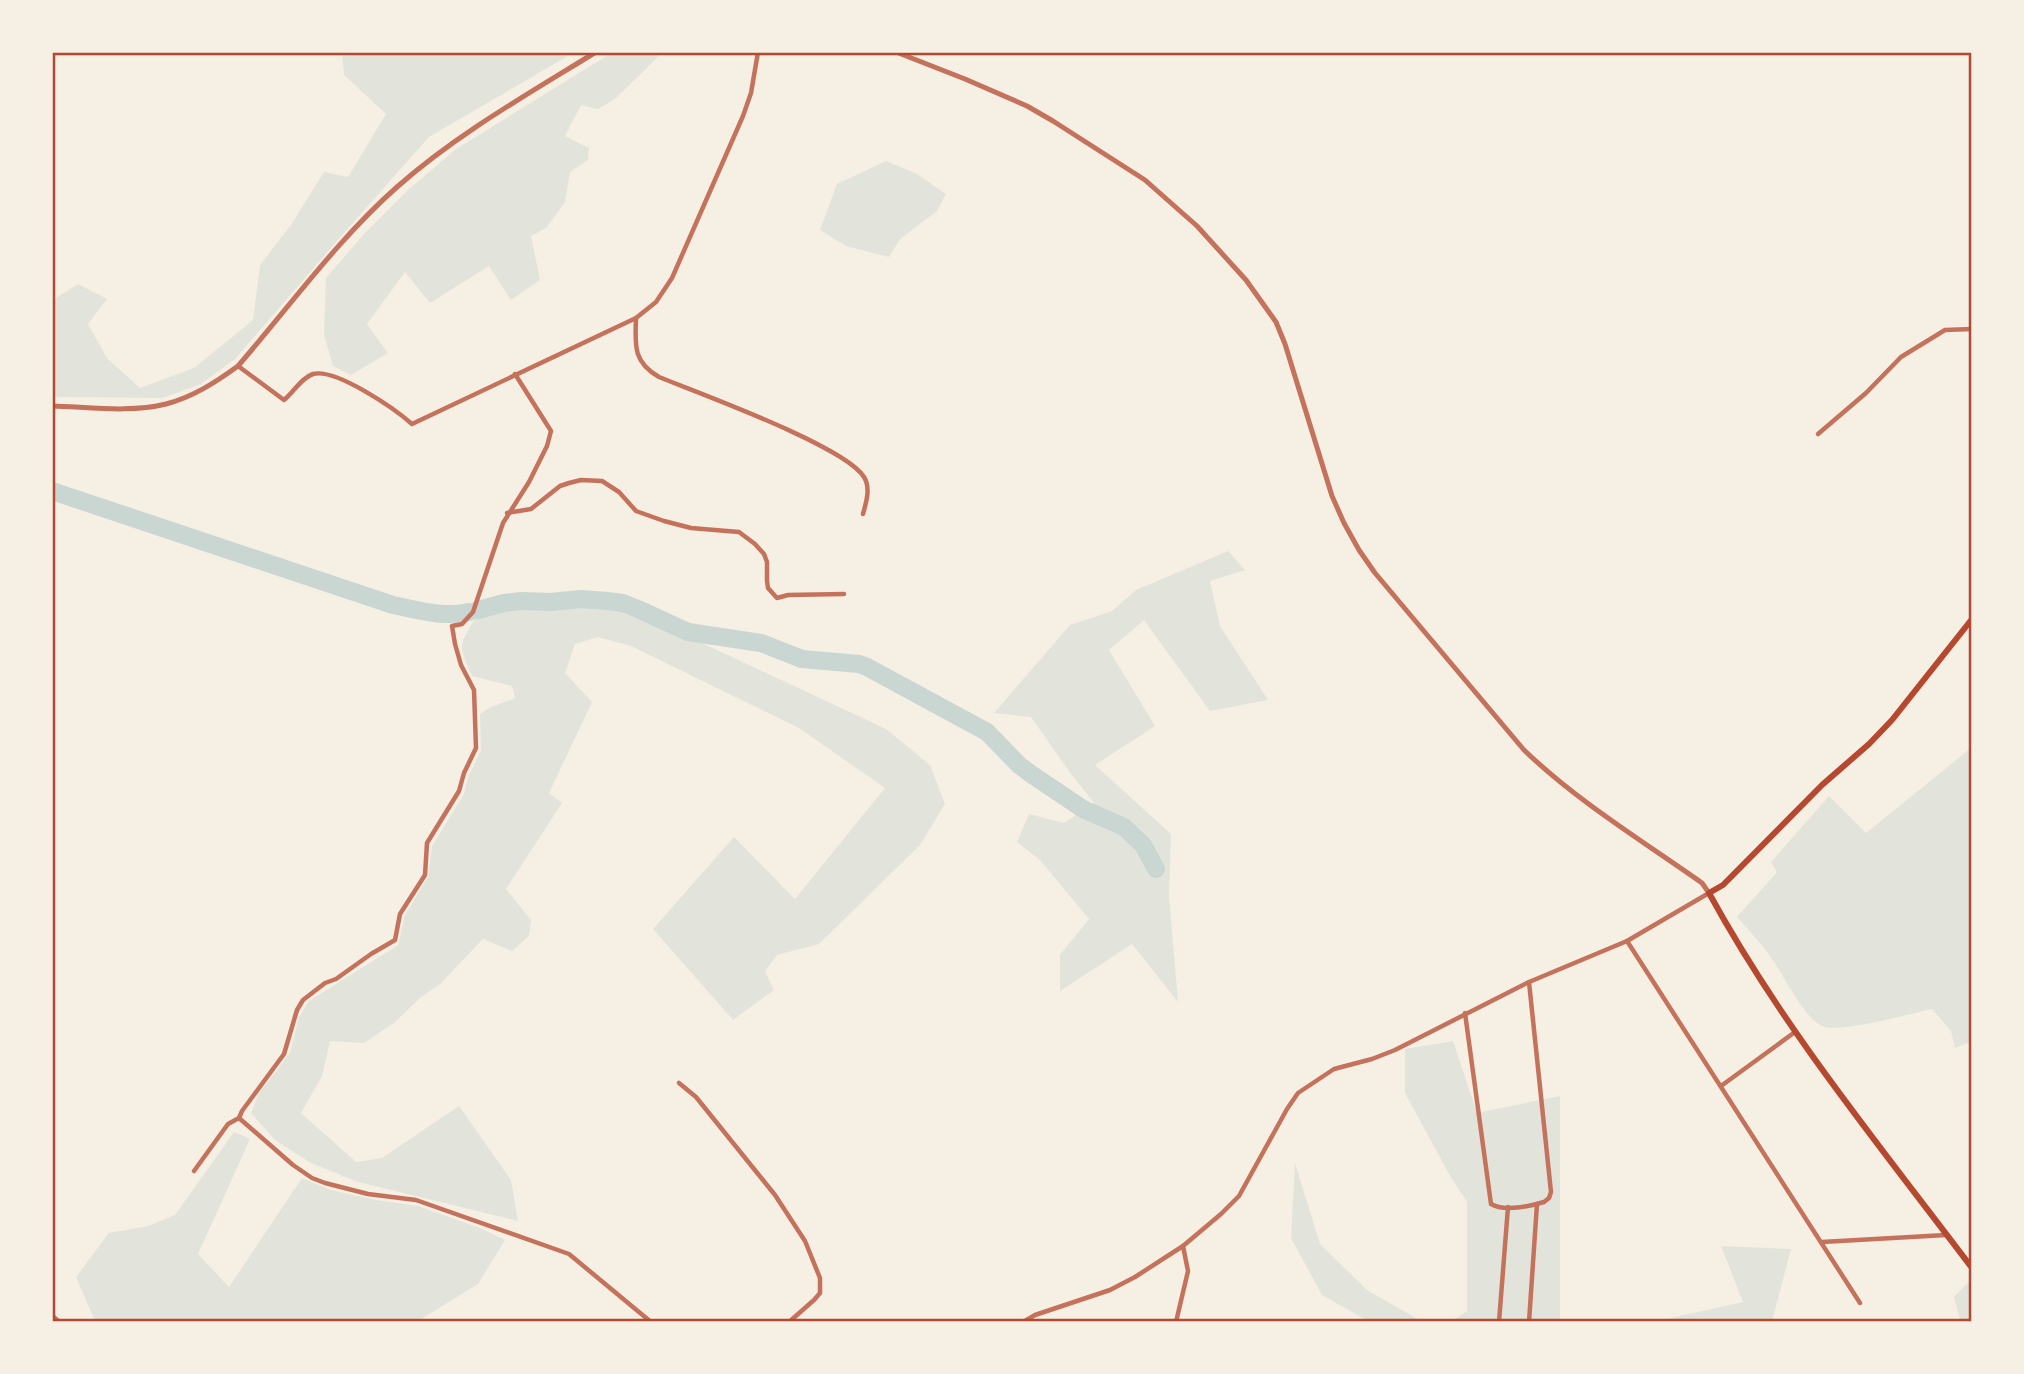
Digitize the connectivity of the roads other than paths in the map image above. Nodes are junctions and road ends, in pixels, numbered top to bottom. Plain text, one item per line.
1 (596, 52) edge
2 (758, 52) edge
3 (896, 52) edge
4 (636, 318) junction
5 (1972, 329) edge
6 (238, 366) junction
7 (515, 374) junction
8 (52, 406) edge
9 (1818, 434) dead end
10 (508, 513) junction
11 (863, 514) dead end
12 (844, 594) dead end
13 (1972, 619) edge
14 (1709, 893) junction
15 (1627, 941) junction
16 (1529, 982) junction
17 (1465, 1013) junction
18 (1795, 1032) junction
19 (679, 1083) dead end
20 (1721, 1086) junction
21 (239, 1118) junction
22 (194, 1171) dead end
23 (1537, 1204) junction
24 (1508, 1207) junction
25 (1947, 1236) junction
26 (1822, 1242) junction
27 (1183, 1246) junction
28 (1972, 1268) edge
29 (830, 1291) dead end
30 (820, 1293) junction
31 (1860, 1303) dead end
32 (52, 1316) edge
33 (59, 1321) edge
34 (651, 1321) edge
35 (789, 1321) edge
36 (1023, 1321) edge
37 (1176, 1321) edge
38 (1499, 1321) edge
39 (1529, 1321) edge

1 - 6 street
2 - 4 street
3 - 14 street
4 - 7 street
4 - 11 street
5 - 9 street
6 - 7 street
6 - 8 street
7 - 10 street
10 - 12 street
10 - 21 street
13 - 14 main road
14 - 15 street
14 - 18 main road
15 - 16 street
15 - 20 street
16 - 17 street
16 - 23 street
17 - 24 street
17 - 27 street
18 - 20 street
18 - 25 main road
19 - 30 street
20 - 26 street
21 - 22 street
21 - 34 street
23 - 24 street
23 - 39 street
24 - 38 street
25 - 26 street
25 - 28 main road
26 - 31 street
27 - 36 street
27 - 37 street
29 - 30 street
30 - 35 street
32 - 33 street

